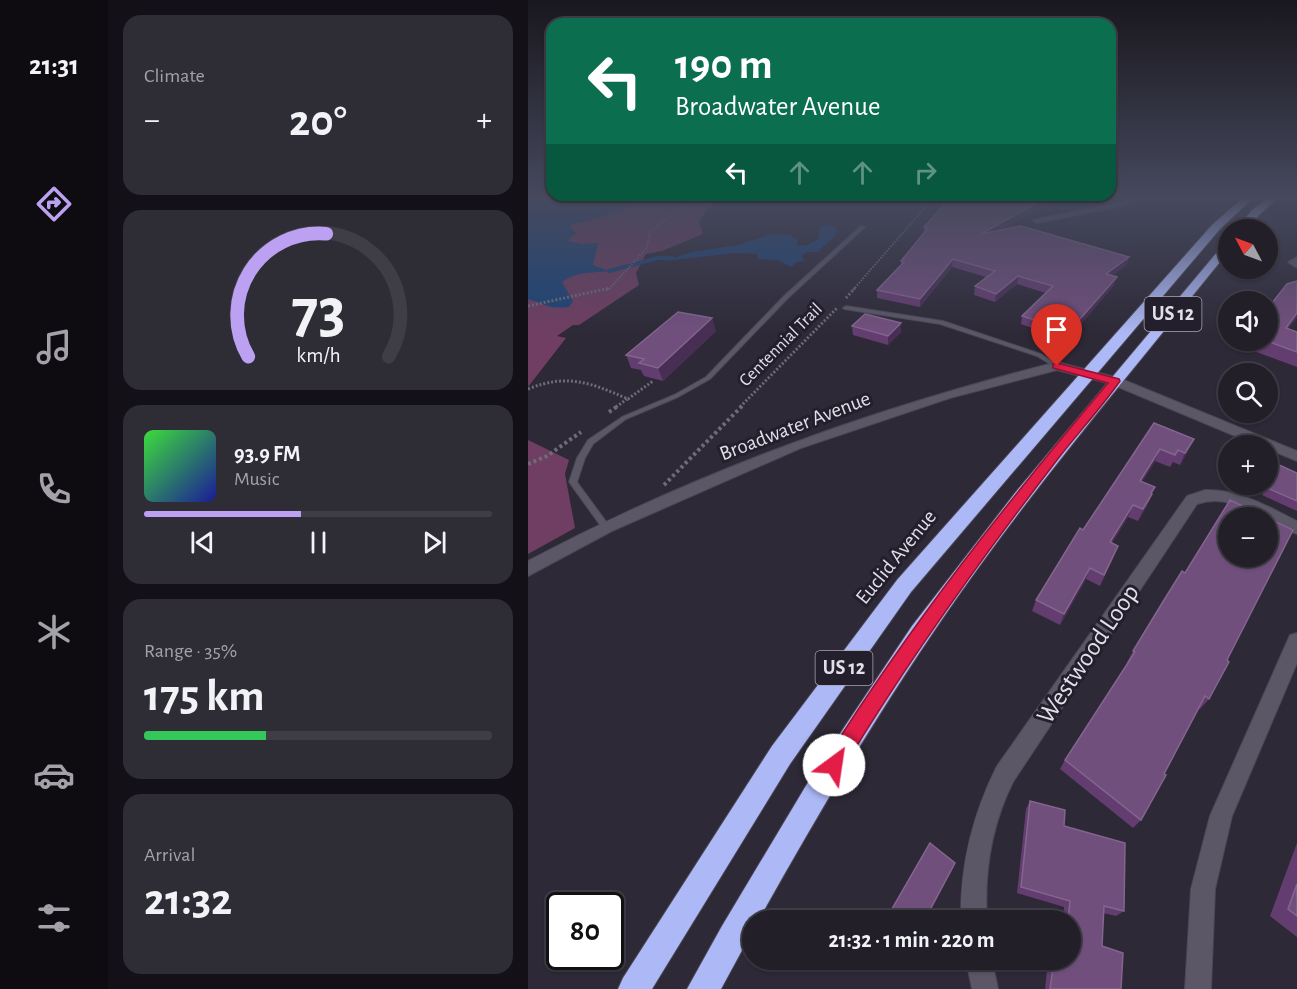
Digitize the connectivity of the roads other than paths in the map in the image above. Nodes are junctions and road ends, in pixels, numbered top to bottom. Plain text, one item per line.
1 (845, 243) edge
2 (1209, 243) edge
3 (1218, 258) edge
4 (1297, 260) edge
5 (1297, 266) edge
6 (846, 308) dead end
7 (1057, 366) junction
8 (1090, 373) junction
9 (1115, 381) junction
10 (1297, 456) edge
11 (606, 527) junction
12 (1297, 528) edge
13 (528, 569) edge
14 (1297, 641) edge
15 (974, 910) edge
16 (981, 970) edge
17 (634, 989) edge
18 (703, 989) edge
19 (985, 989) edge
20 (1198, 989) edge

1 - 11 lane
2 - 8 highway, Euclid Avenue / US 12
3 - 9 highway, US 12
4 - 5 street
6 - 7 lane
7 - 8 street, Broadwater Avenue
7 - 11 street, Broadwater Avenue
8 - 9 street, Broadwater Avenue
8 - 17 highway, Euclid Avenue / US 12
9 - 10 street, Broadwater Avenue
9 - 18 highway, US 12
11 - 13 street, Broadwater Avenue
12 - 15 street, Westwood Loop
14 - 20 street
16 - 19 street

